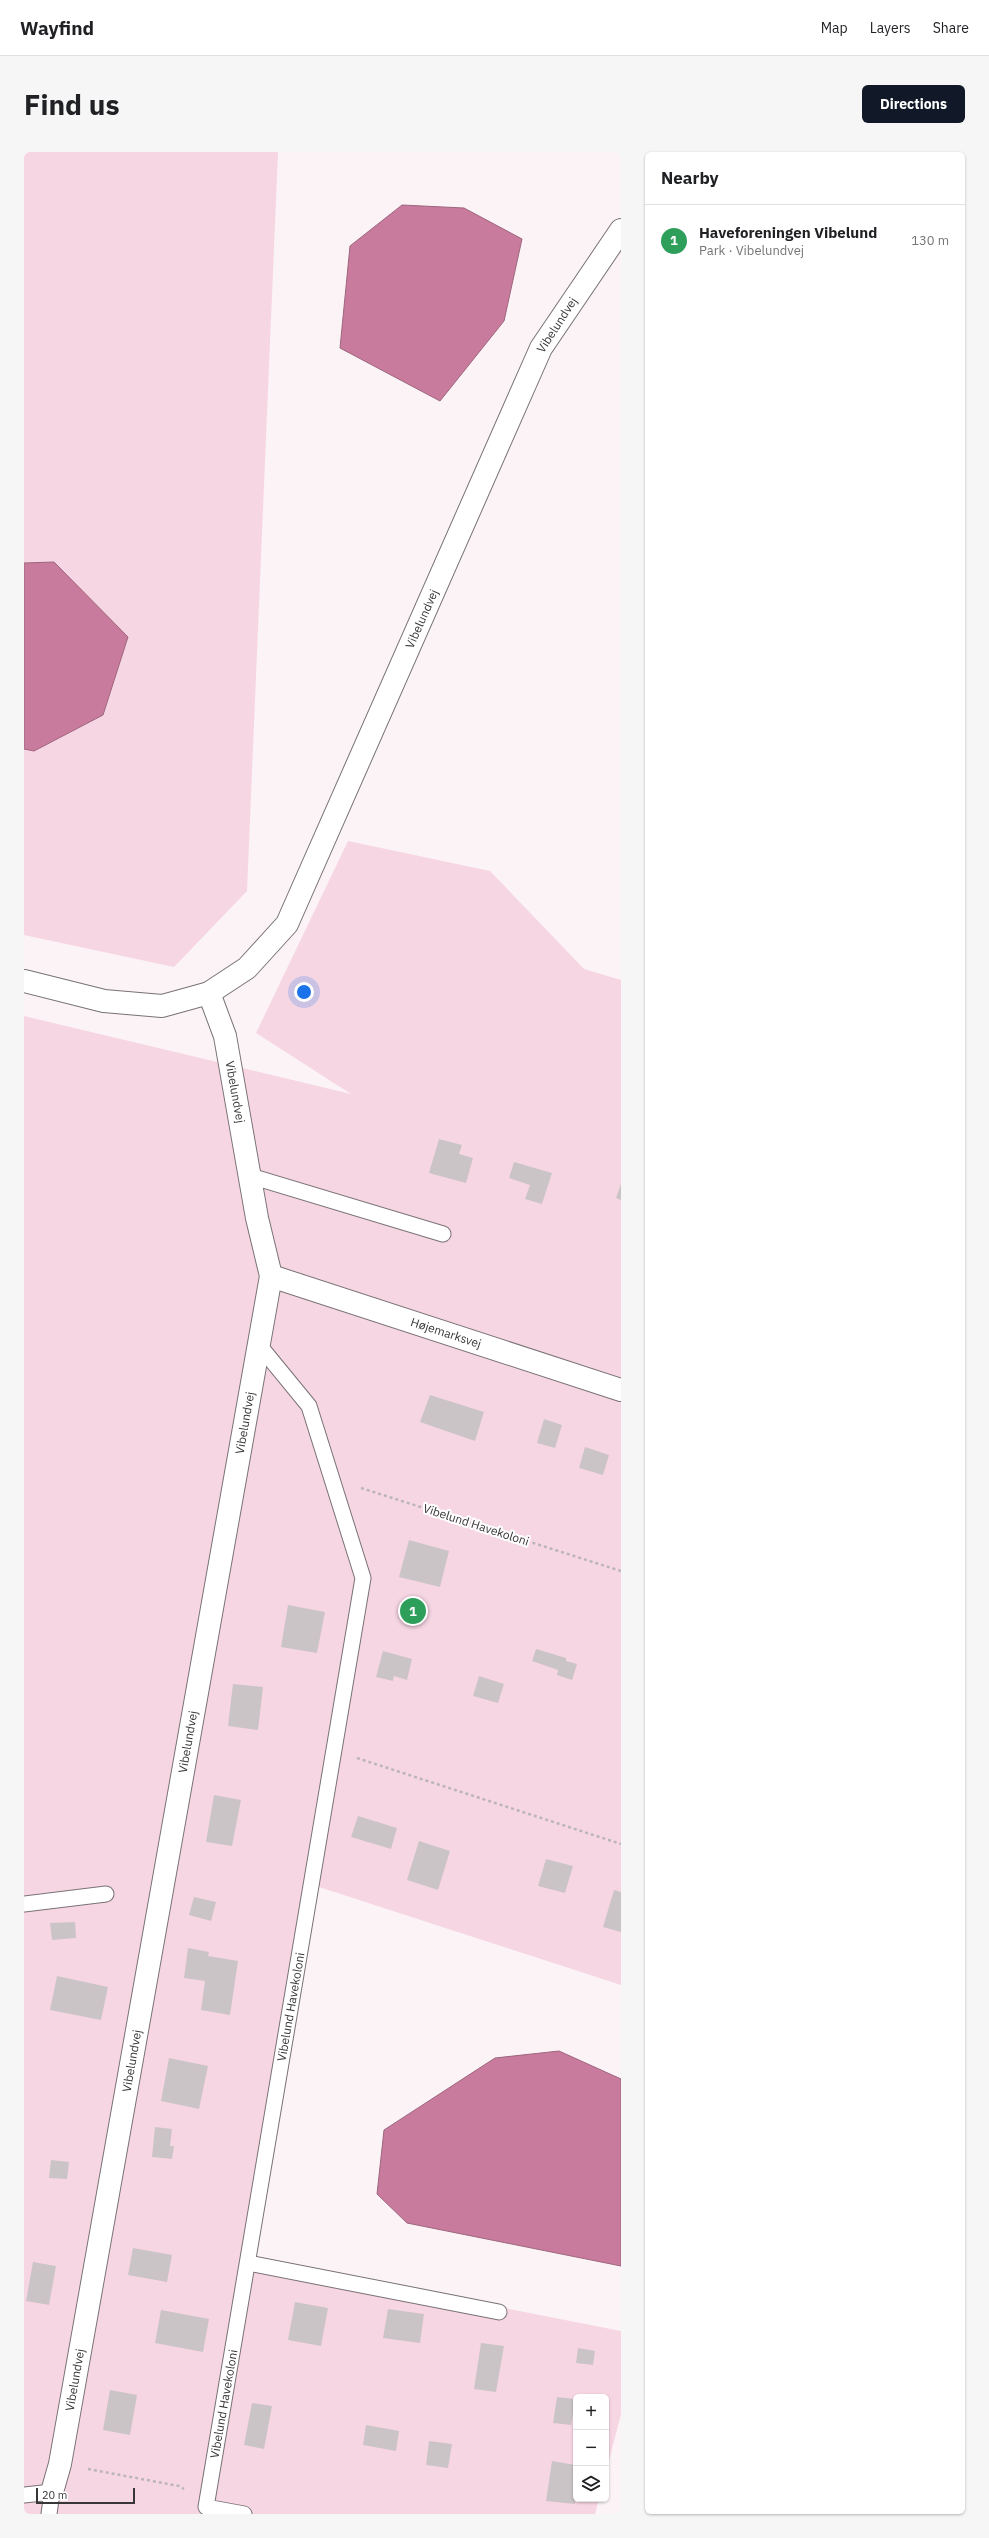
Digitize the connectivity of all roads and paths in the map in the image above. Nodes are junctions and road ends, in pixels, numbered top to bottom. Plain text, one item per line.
1 (621, 230) edge
2 (24, 981) edge
3 (209, 993) junction
4 (250, 1176) junction
5 (444, 1234) dead end
6 (271, 1276) junction
7 (259, 1345) junction
8 (621, 1390) edge
9 (331, 1478) junction
10 (621, 1571) edge
11 (334, 1750) junction
12 (621, 1844) edge
13 (106, 1894) dead end
14 (24, 1904) edge
15 (248, 2263) junction
16 (499, 2312) dead end
17 (60, 2464) junction
18 (24, 2485) edge
19 (52, 2492) junction
20 (24, 2495) edge
21 (206, 2507) junction
22 (49, 2514) edge
23 (244, 2514) edge

1 - 3 street, Vibelundvej
2 - 3 street, Vibelundvej
3 - 4 street, Vibelundvej
4 - 5 lane
4 - 6 street, Vibelundvej
6 - 7 street, Vibelundvej
6 - 8 street, Højemarksvej
7 - 9 lane, Vibelund Havekoloni
7 - 17 street, Vibelundvej
9 - 10 path, Vibelund Havekoloni
9 - 11 lane, Vibelund Havekoloni
11 - 12 path
11 - 15 lane, Vibelund Havekoloni
13 - 14 lane
15 - 16 lane
15 - 21 lane, Vibelund Havekoloni
17 - 19 street, Vibelundvej
17 - 21 path
18 - 19 lane
19 - 20 lane
19 - 22 lane
21 - 23 lane

